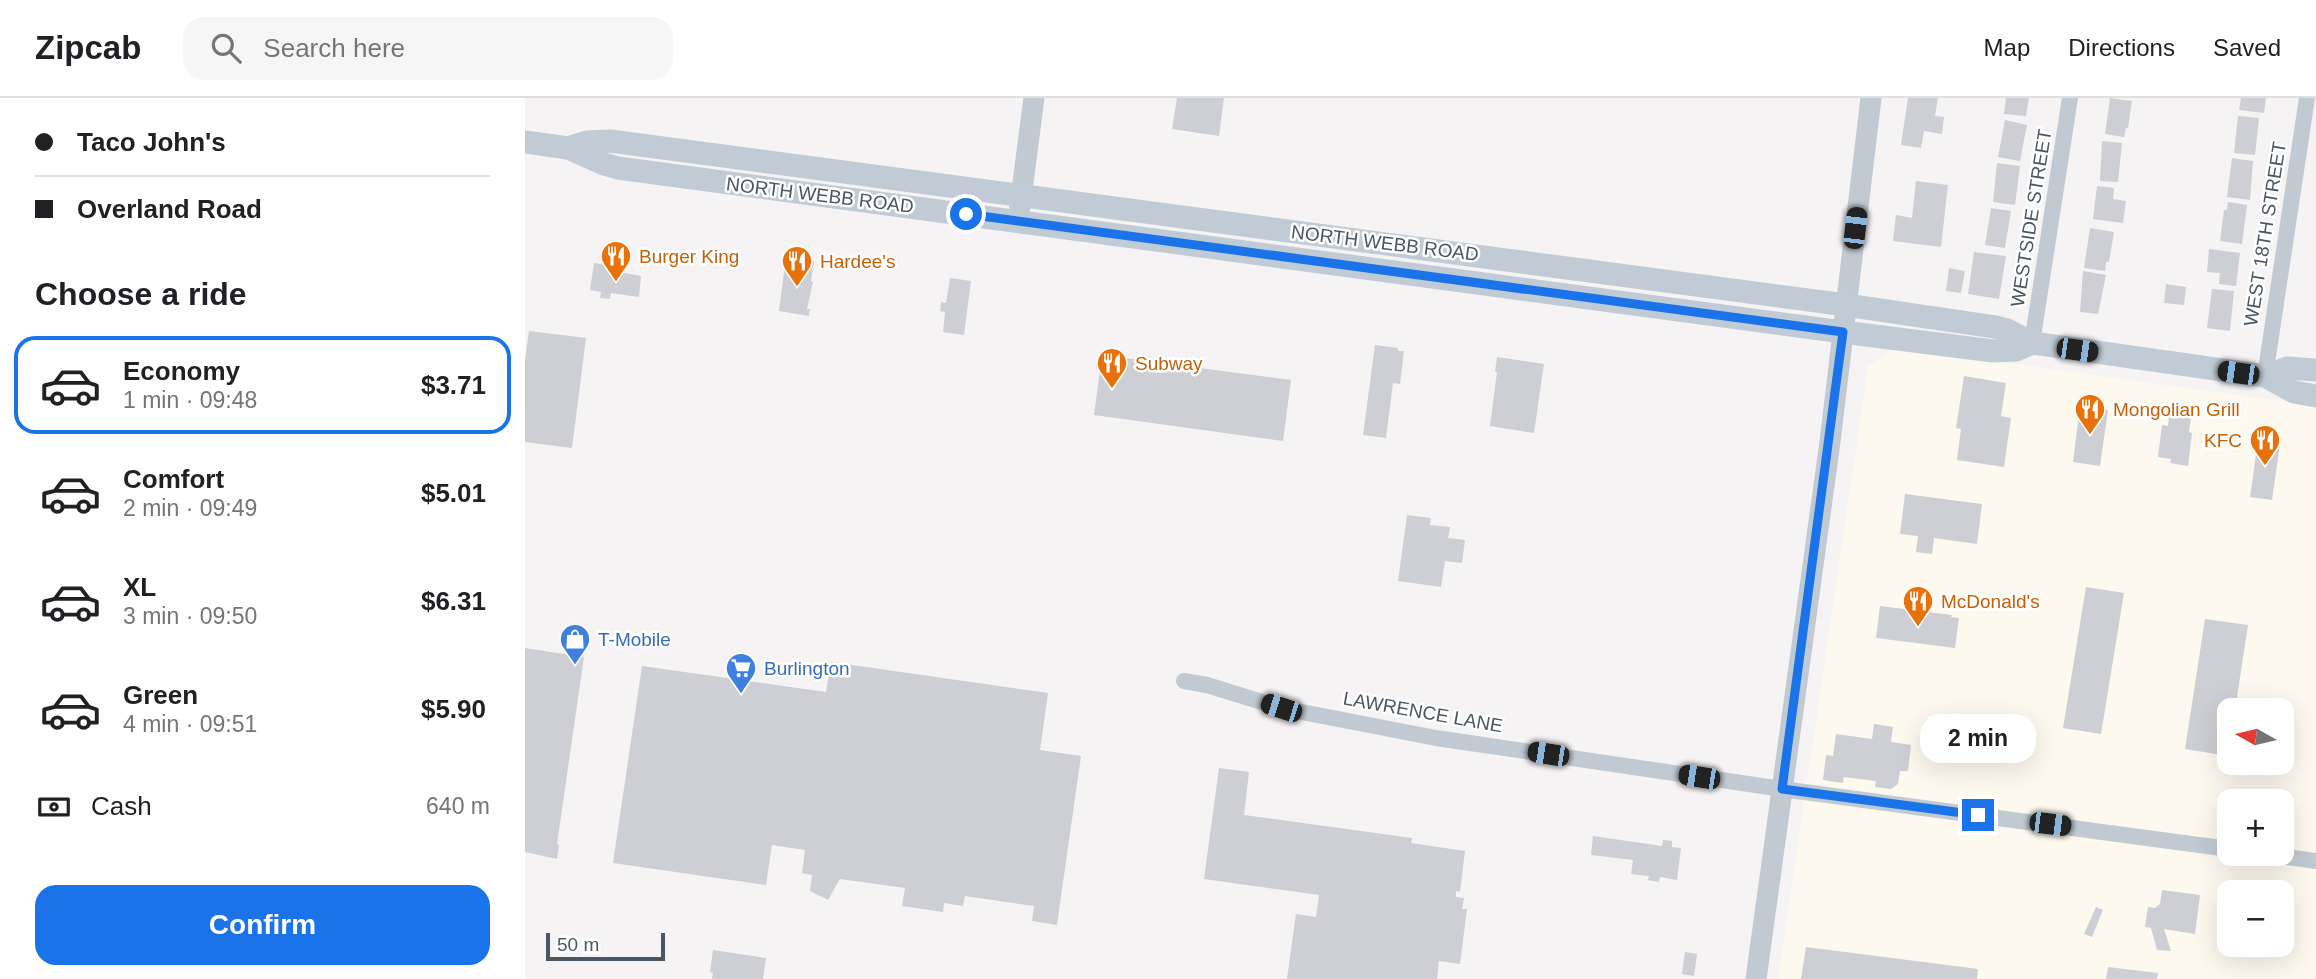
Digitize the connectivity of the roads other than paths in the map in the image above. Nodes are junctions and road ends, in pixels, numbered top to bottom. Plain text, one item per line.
1 (1034, 98) edge
2 (1871, 98) edge
3 (2070, 98) edge
4 (2307, 98) edge
5 (525, 142) edge
6 (568, 148) junction
7 (1022, 196) junction
8 (1018, 221) junction
9 (1846, 305) junction
10 (1843, 332) junction
11 (2032, 344) junction
12 (2316, 370) edge
13 (2265, 376) junction
14 (2316, 396) edge
15 (1184, 681) dead end
16 (1782, 789) junction
17 (2217, 847) edge
18 (2294, 858) edge
19 (2316, 861) edge
20 (1756, 979) edge

1 - 7 street
2 - 9 street
3 - 11 street, WESTSIDE STREET
4 - 13 street, WEST 18TH STREET
5 - 6 main road, NORTH WEBB ROAD
6 - 7 main road, NORTH WEBB ROAD
6 - 8 main road, NORTH WEBB ROAD
7 - 8 street
7 - 9 main road, NORTH WEBB ROAD
8 - 10 main road, NORTH WEBB ROAD
9 - 10 street
9 - 11 main road, NORTH WEBB ROAD
10 - 11 main road, NORTH WEBB ROAD
10 - 16 street
11 - 13 main road, NORTH WEBB ROAD
12 - 13 main road, NORTH WEBB ROAD
13 - 14 main road, NORTH WEBB ROAD
15 - 16 street, LAWRENCE LANE
16 - 17 street, LAWRENCE LANE
16 - 20 street
18 - 19 street

